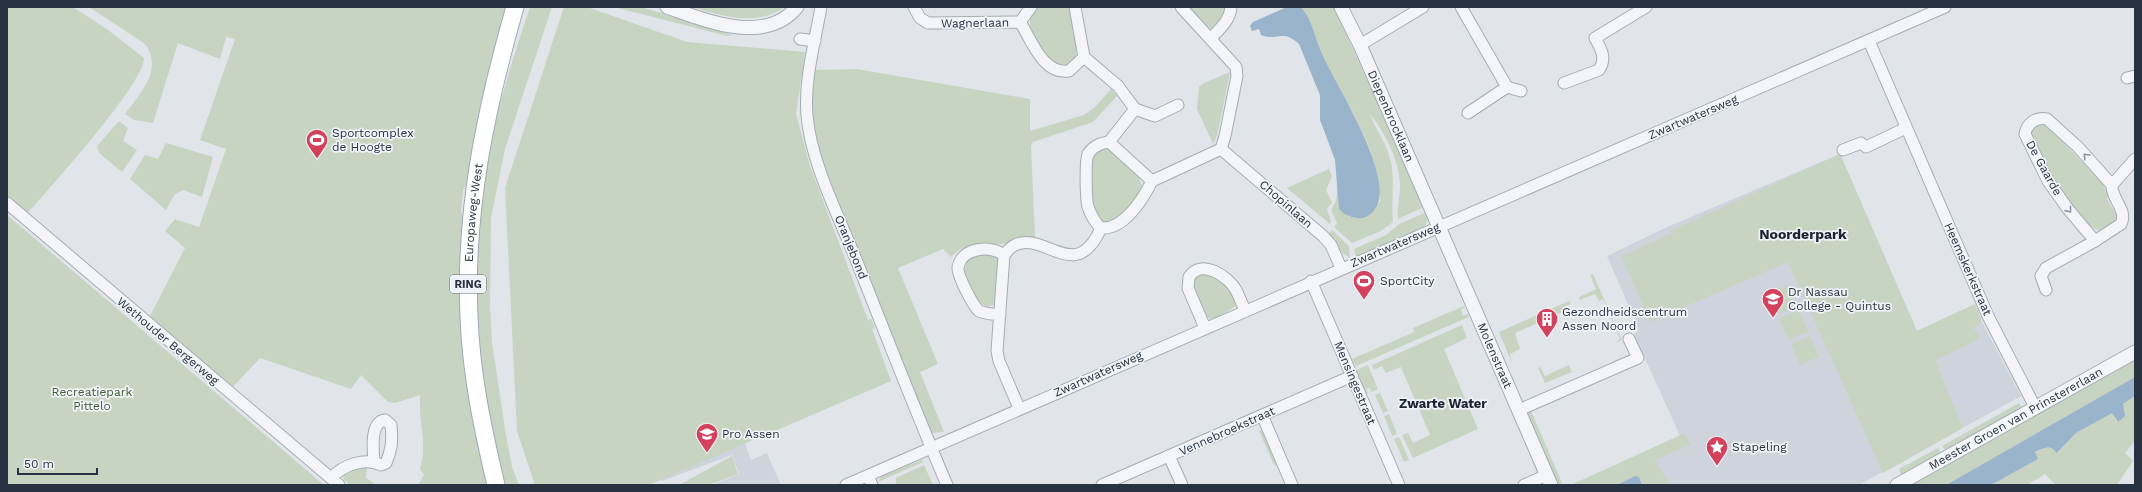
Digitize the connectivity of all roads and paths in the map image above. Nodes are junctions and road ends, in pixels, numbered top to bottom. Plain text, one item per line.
1 (515, 7) edge
2 (524, 7) edge
3 (667, 7) edge
4 (796, 7) edge
5 (821, 7) edge
6 (914, 7) edge
7 (1031, 7) edge
8 (1075, 7) edge
9 (1181, 7) edge
10 (1231, 7) edge
11 (1341, 7) edge
12 (1423, 7) edge
13 (1461, 7) edge
14 (1646, 7) edge
15 (1945, 7) edge
16 (1020, 22) junction
17 (1211, 38) junction
18 (800, 39) dead end
19 (815, 41) junction
20 (1869, 41) junction
21 (1360, 45) junction
22 (1084, 57) junction
23 (1564, 83) dead end
24 (496, 84) junction
25 (1507, 87) junction
26 (1521, 91) dead end
27 (1178, 105) dead end
28 (1135, 109) junction
29 (1468, 113) dead end
30 (1906, 128) junction
31 (1109, 142) junction
32 (1221, 149) junction
33 (1844, 150) dead end
34 (2135, 158) edge
35 (1152, 181) junction
36 (2112, 185) junction
37 (7, 203) edge
38 (1439, 226) junction
39 (1101, 228) junction
40 (2095, 241) junction
41 (1004, 255) junction
42 (1341, 268) junction
43 (1311, 282) junction
44 (2046, 290) dead end
45 (1244, 310) junction
46 (1000, 315) junction
47 (1205, 328) junction
48 (1629, 339) dead end
49 (2135, 352) edge
50 (1352, 376) junction
51 (2035, 406) junction
52 (1019, 408) junction
53 (1518, 410) junction
54 (1262, 415) junction
55 (931, 447) junction
56 (1169, 456) junction
57 (374, 461) dead end
58 (870, 480) edge
59 (1549, 480) edge
60 (335, 481) edge
61 (496, 485) edge
62 (846, 485) edge
63 (947, 485) edge
64 (1102, 485) edge
65 (1182, 485) edge
66 (1292, 485) edge
67 (1399, 485) edge
68 (1524, 485) edge
69 (1897, 485) edge

1 - 24 main road, Europaweg-West / RING
2 - 24 main road, Europaweg-West / RING
3 - 4 street
5 - 19 street, Oranjebond
6 - 16 street, Wagnerlaan
7 - 16 street, Wagnerlaan
8 - 22 street
9 - 17 street
10 - 17 street
11 - 21 street, Diepenbrocklaan
12 - 21 street
13 - 25 street
14 - 23 street
15 - 20 street, Zwartwatersweg
16 - 22 street, Wagnerlaan
17 - 32 street
18 - 19 street
19 - 55 street, Oranjebond
20 - 30 street, Heemskerkstraat
20 - 38 street, Zwartwatersweg
21 - 38 street, Diepenbrocklaan
22 - 28 street
24 - 61 main road, Europaweg-West / RING
25 - 26 street
25 - 29 street
27 - 28 street
28 - 31 street
30 - 33 street
30 - 51 street, Heemskerkstraat
31 - 35 street
31 - 39 street
32 - 35 street
32 - 42 street, Chopinlaan
34 - 36 street
35 - 39 street
36 - 40 street, De Gaarde
36 -> 40 street, De Gaarde
37 - 60 street, Wethouder Bergerweg
38 - 42 street, Zwartwatersweg
38 - 53 street, Molenstraat
39 - 41 street
40 - 44 street, De Gaarde
41 - 46 street
41 - 46 street
42 - 43 street, Zwartwatersweg
43 - 45 street, Zwartwatersweg
43 - 50 street, Mensingestraat
45 - 47 street, Zwartwatersweg
45 - 47 street
46 - 52 street
47 - 52 street, Zwartwatersweg
48 - 53 street
49 - 51 street, Meester Groen van Prinstererlaan
50 - 54 street, Vennebroekstraat
50 - 67 street, Mensingestraat
51 - 69 street, Meester Groen van Prinstererlaan
52 - 55 street, Zwartwatersweg
53 - 59 street, Molenstraat
54 - 56 street, Vennebroekstraat
54 - 66 street
55 - 58 street, Zwartwatersweg
55 - 63 street, Oranjebond
56 - 64 street, Vennebroekstraat
56 - 65 street
57 - 60 street, Wethouder Bergerweg
58 - 62 street, Zwartwatersweg
59 - 68 street

